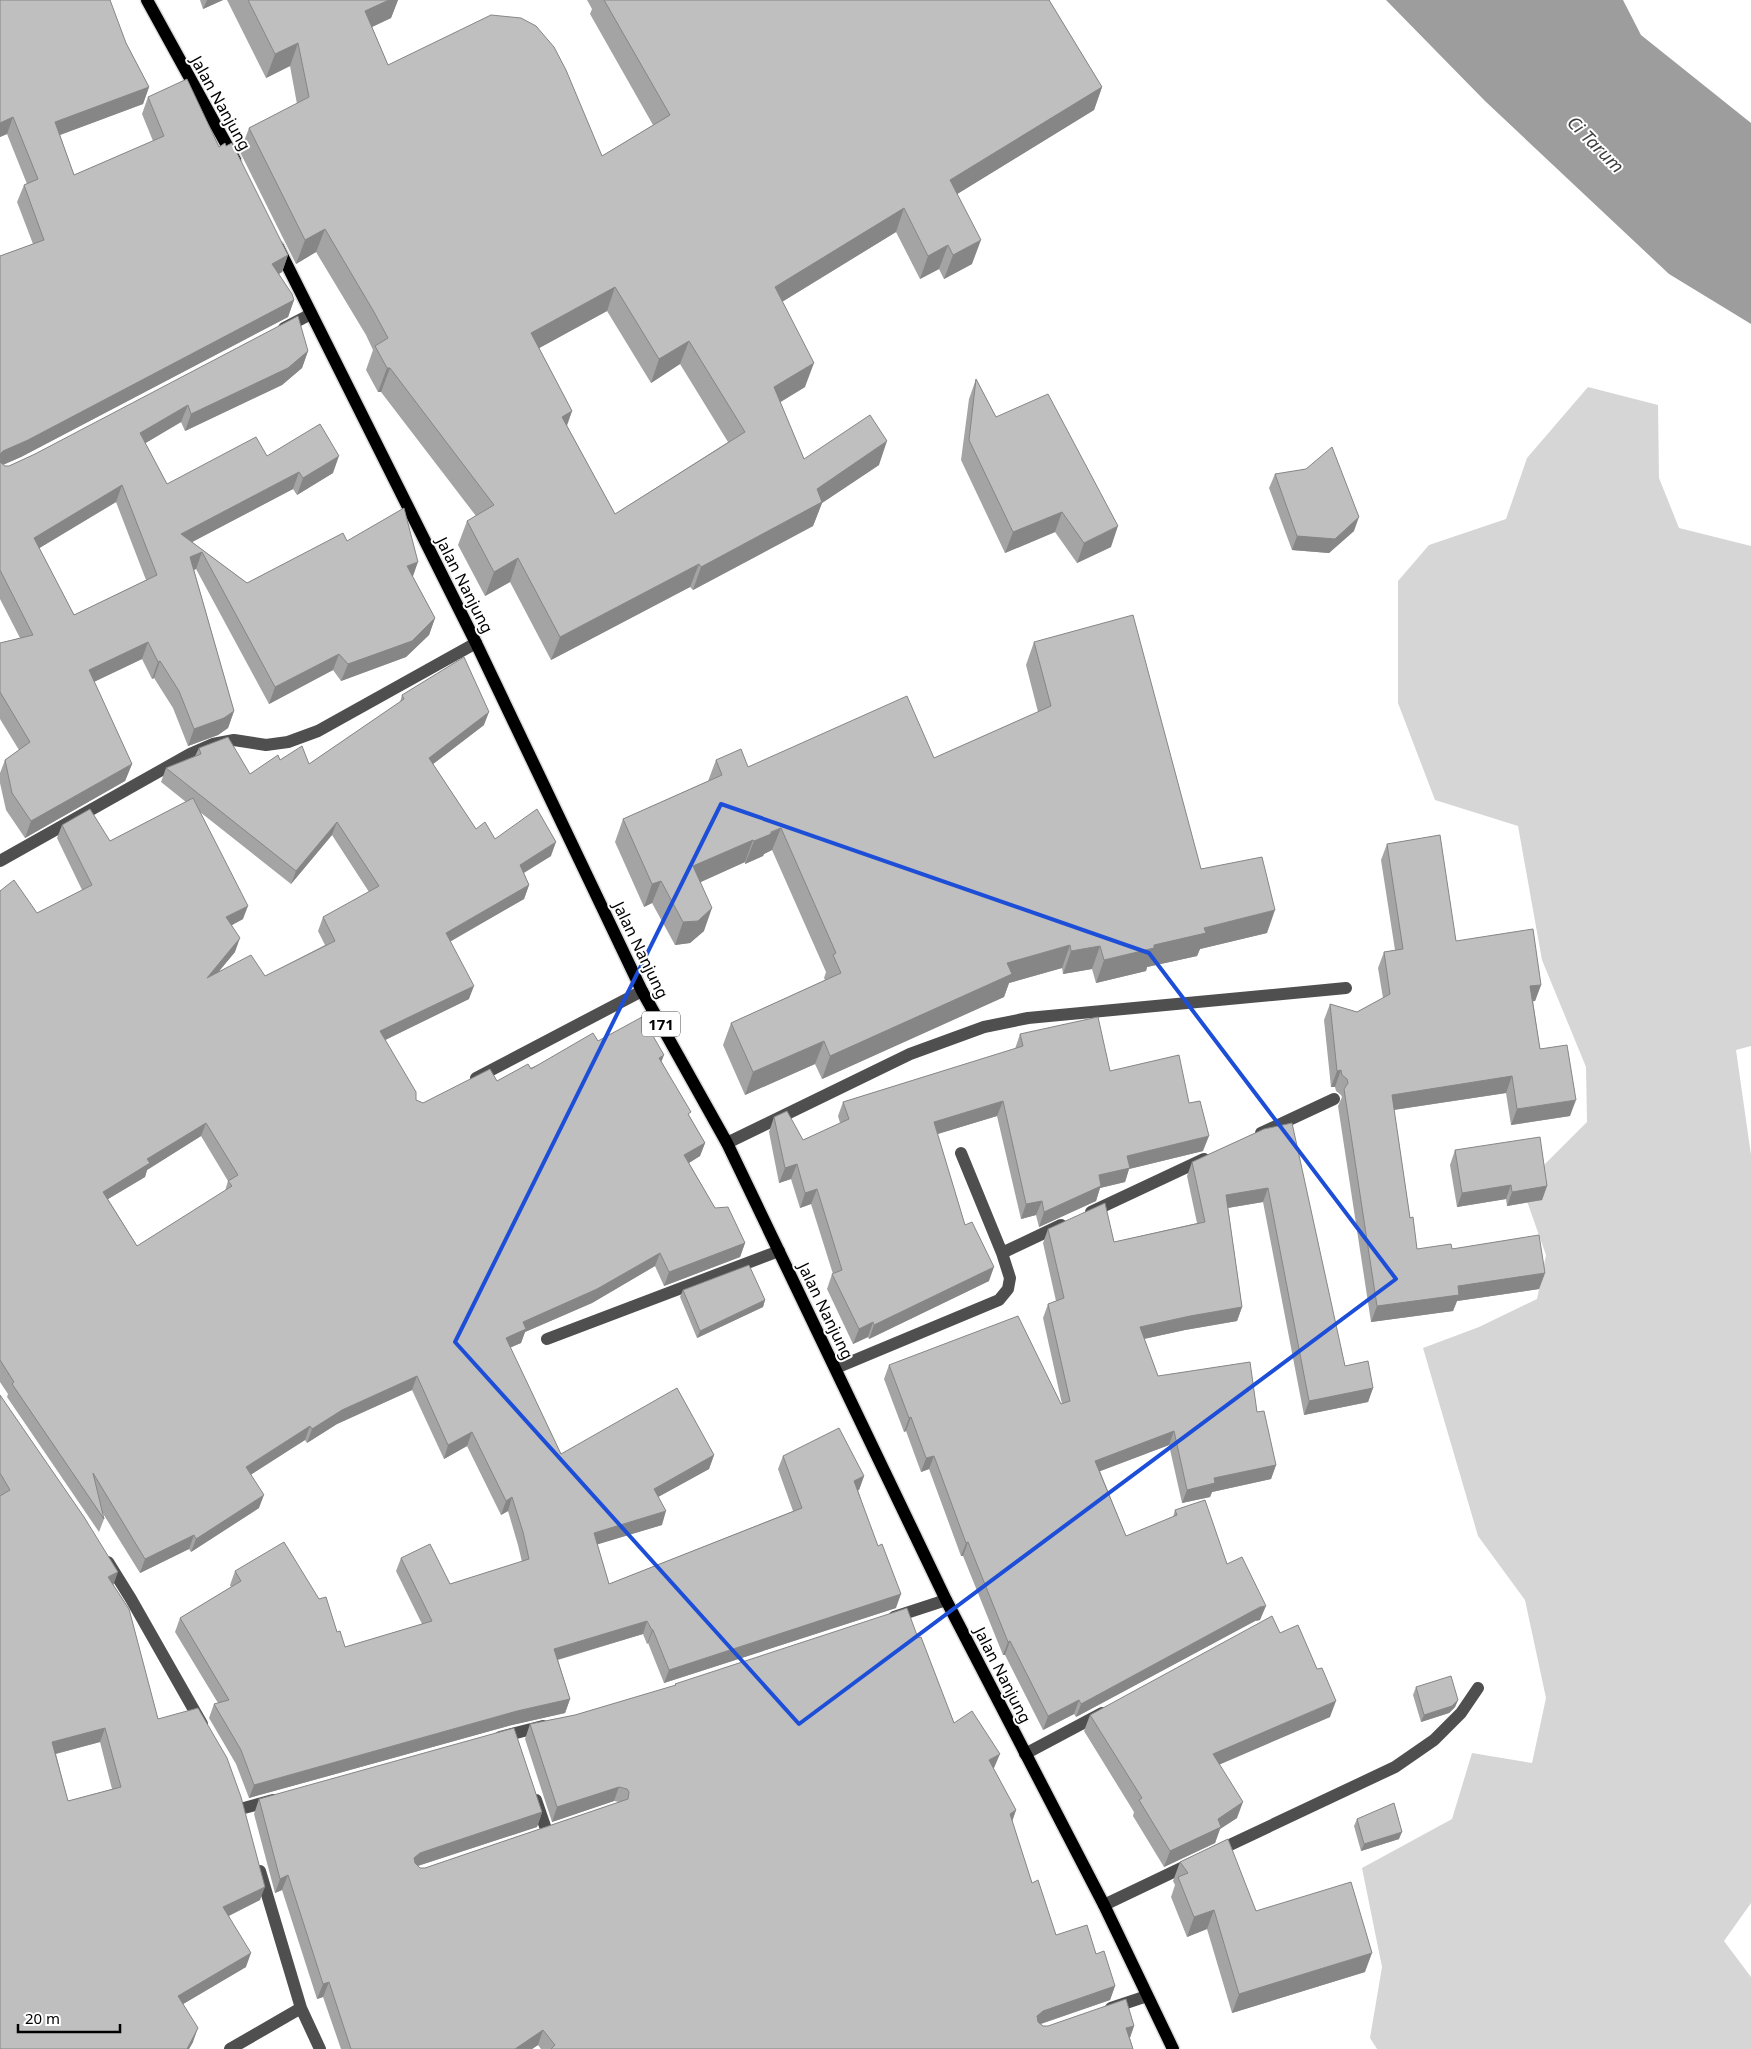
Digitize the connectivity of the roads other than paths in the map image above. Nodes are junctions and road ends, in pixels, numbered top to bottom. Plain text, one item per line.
1 (147, 0) edge
2 (241, 173) edge
3 (272, 235) edge
4 (311, 314) junction
5 (273, 334) edge
6 (476, 643) junction
7 (0, 861) edge
8 (1346, 988) dead end
9 (642, 991) junction
10 (462, 1086) edge
11 (1334, 1099) dead end
12 (1253, 1136) edge
13 (727, 1143) junction
14 (961, 1153) dead end
15 (1217, 1153) edge
16 (779, 1251) junction
17 (1002, 1253) junction
18 (547, 1339) dead end
19 (836, 1368) junction
20 (101, 1550) edge
21 (946, 1600) junction
22 (880, 1622) edge
23 (1478, 1688) dead end
24 (1112, 1708) edge
25 (552, 1724) edge
26 (207, 1732) edge
27 (486, 1741) edge
28 (1025, 1754) junction
29 (532, 1787) edge
30 (282, 1797) edge
31 (244, 1808) edge
32 (546, 1832) edge
33 (257, 1859) edge
34 (1104, 1905) junction
35 (1147, 1996) junction
36 (301, 2008) junction
37 (1102, 2011) edge
38 (230, 2049) edge
39 (320, 2049) edge
40 (1173, 2049) edge

1 - 2 main road, Jalan Nanjung
3 - 4 main road, Jalan Nanjung / 171
4 - 5 street
4 - 6 main road, Jalan Nanjung / 171
6 - 7 street
6 - 9 main road, Jalan Nanjung / 171
8 - 13 street
9 - 10 street
9 - 13 main road, Jalan Nanjung / 171
11 - 12 street
13 - 16 main road, Jalan Nanjung / 171
14 - 17 street
15 - 17 street
16 - 18 street
16 - 19 main road, Jalan Nanjung / 171
17 - 19 street
19 - 21 main road, Jalan Nanjung / 171
20 - 26 street
21 - 22 street
21 - 28 main road, Jalan Nanjung / 171
23 - 34 street
24 - 28 street
25 - 27 street
28 - 34 main road, Jalan Nanjung / 171
29 - 32 street
30 - 31 street
33 - 36 street
34 - 35 main road, Jalan Nanjung / 171
35 - 37 street
35 - 40 main road, Jalan Nanjung / 171
36 - 38 street
36 - 39 street

